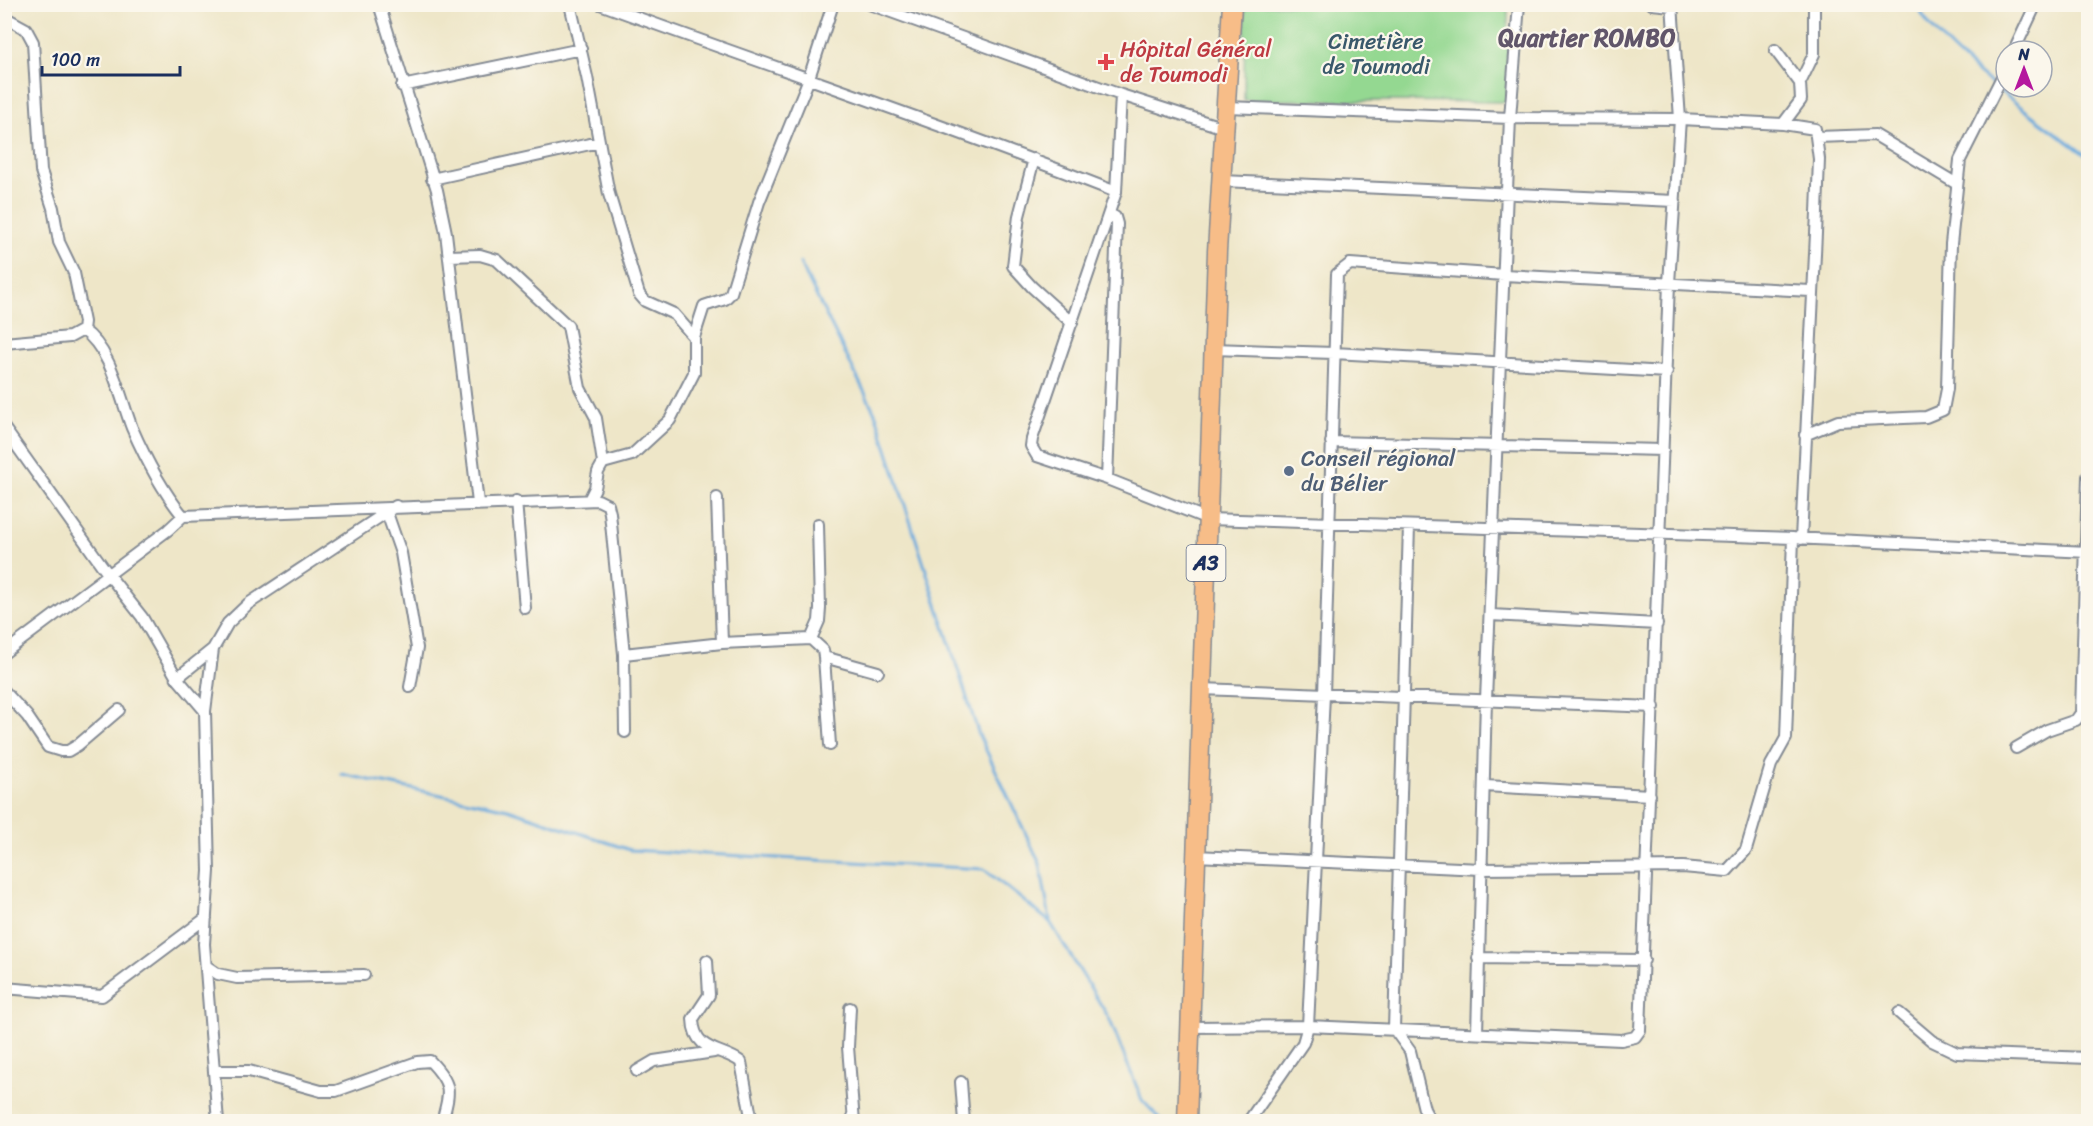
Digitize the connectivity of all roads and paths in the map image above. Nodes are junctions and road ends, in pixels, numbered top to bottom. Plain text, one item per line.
1 (379, 4) edge
2 (570, 4) edge
3 (600, 4) edge
4 (833, 4) edge
5 (869, 4) edge
6 (1232, 4) edge
7 (1518, 4) edge
8 (1652, 4) edge
9 (1814, 4) edge
10 (2036, 4) edge
11 (1672, 5) edge
12 (4, 17) edge
13 (2020, 39) edge
14 (580, 49) junction
15 (1775, 50) dead end
16 (808, 81) junction
17 (1800, 83) junction
18 (402, 86) junction
19 (1121, 94) junction
20 (1994, 97) edge
21 (1227, 107) junction
22 (1510, 118) junction
23 (1680, 119) junction
24 (1783, 124) junction
25 (1224, 128) junction
26 (1817, 137) junction
27 (599, 142) junction
28 (1034, 159) junction
29 (432, 179) junction
30 (1222, 181) junction
31 (1957, 184) junction
32 (1116, 192) junction
33 (1507, 194) junction
34 (1675, 201) junction
35 (1109, 214) junction
36 (449, 256) junction
37 (1504, 275) junction
38 (1669, 283) junction
39 (1811, 291) junction
40 (1072, 323) junction
41 (83, 330) junction
42 (694, 337) junction
43 (4, 343) edge
44 (1214, 349) junction
45 (1334, 353) junction
46 (1502, 362) junction
47 (1667, 372) junction
48 (4, 428) edge
49 (1805, 435) junction
50 (1331, 442) junction
51 (1499, 446) junction
52 (1663, 450) junction
53 (603, 463) junction
54 (2088, 476) edge
55 (1107, 479) junction
56 (717, 498) dead end
57 (589, 500) junction
58 (516, 501) junction
59 (478, 503) junction
60 (392, 509) junction
61 (183, 516) junction
62 (1208, 519) junction
63 (818, 524) dead end
64 (1329, 524) junction
65 (1409, 526) junction
66 (1495, 528) junction
67 (1660, 535) junction
68 (1797, 539) junction
69 (2087, 552) edge
70 (108, 574) junction
71 (525, 608) dead end
72 (1491, 615) junction
73 (1657, 624) junction
74 (811, 639) junction
75 (722, 642) junction
76 (213, 649) junction
77 (4, 653) edge
78 (624, 654) junction
79 (824, 657) junction
80 (878, 672) dead end
81 (177, 678) junction
82 (410, 687) dead end
83 (1202, 689) junction
84 (4, 691) edge
85 (1324, 695) junction
86 (1403, 697) junction
87 (1486, 700) junction
88 (1654, 706) junction
89 (120, 710) dead end
90 (205, 711) junction
91 (625, 732) dead end
92 (830, 745) dead end
93 (2016, 748) dead end
94 (1485, 786) junction
95 (1650, 795) junction
96 (1195, 856) junction
97 (1314, 862) junction
98 (1399, 865) junction
99 (1481, 869) junction
100 (1647, 870) junction
101 (206, 918) junction
102 (1478, 958) junction
103 (1644, 960) junction
104 (707, 961) dead end
105 (206, 966) junction
106 (363, 975) dead end
107 (4, 988) edge
108 (850, 1008) dead end
109 (1899, 1013) dead end
110 (1308, 1026) junction
111 (1190, 1027) junction
112 (1394, 1029) junction
113 (1478, 1033) junction
114 (714, 1052) junction
115 (2088, 1058) edge
116 (215, 1071) junction
117 (637, 1071) dead end
118 (961, 1082) dead end
119 (218, 1122) edge
120 (442, 1122) edge
121 (752, 1122) edge
122 (854, 1122) edge
123 (964, 1122) edge
124 (1187, 1122) edge
125 (1248, 1122) edge
126 (1431, 1122) edge

1 - 18 street
2 - 14 street
3 - 16 street
4 - 16 street
5 - 19 street
6 - 21 main road, A3
7 - 22 street
8 - 11 street
9 - 17 street
10 - 13 street
11 - 23 street
12 - 41 street
14 - 18 street
14 - 27 street
15 - 17 street
16 - 28 street
16 - 42 street
17 - 24 street
18 - 29 street
19 - 25 street
19 - 32 street
20 - 31 street
21 - 22 street
21 - 25 main road, A3
22 - 23 street
22 - 33 street
23 - 24 street
23 - 34 street
24 - 26 street
25 - 30 main road, A3
26 - 31 street
26 - 39 street
27 - 29 street
27 - 42 street
28 - 32 street
28 - 40 street
29 - 36 street
30 - 33 street
30 - 44 main road, A3
31 - 49 street
32 - 35 street
33 - 34 street
33 - 37 street
34 - 38 street
35 - 40 street
35 - 55 street
36 - 53 street
36 - 59 street
37 - 38 street
37 - 45 street
37 - 46 street
38 - 39 street
38 - 47 street
39 - 49 street
40 - 55 street
41 - 43 street
41 - 61 street
42 - 53 street
44 - 45 street
44 - 62 main road, A3
45 - 46 street
45 - 50 street
46 - 47 street
46 - 51 street
47 - 52 street
48 - 70 street
49 - 68 street
50 - 51 street
50 - 64 street
51 - 52 street
51 - 66 street
52 - 67 street
53 - 57 street
54 - 69 street
55 - 62 street
56 - 75 street
57 - 58 street
57 - 78 street
58 - 59 street
58 - 71 street
59 - 60 street
60 - 61 street
60 - 76 street
60 - 82 street
61 - 70 street
62 - 64 street
62 - 83 main road, A3
63 - 74 street
64 - 65 street
64 - 85 street
65 - 66 street
65 - 86 street
66 - 67 street
66 - 72 street
67 - 68 street
67 - 73 street
68 - 69 street
68 - 100 street
69 - 93 street
70 - 77 street
70 - 81 street
72 - 73 street
72 - 87 street
73 - 88 street
74 - 75 street
74 - 79 street
75 - 78 street
76 - 81 street
76 - 90 street
78 - 91 street
79 - 80 street
79 - 92 street
81 - 90 street
83 - 85 street
83 - 96 main road, A3
84 - 89 street
85 - 86 street
85 - 97 street
86 - 87 street
86 - 98 street
87 - 88 street
87 - 94 street
88 - 95 street
90 - 101 street
94 - 95 street
94 - 99 street
95 - 100 street
96 - 97 street
96 - 111 main road, A3
97 - 98 street
97 - 110 street
98 - 99 street
98 - 112 street
99 - 100 street
99 - 102 street
100 - 103 street
101 - 105 street
101 - 107 street
102 - 103 street
102 - 113 street
103 - 113 street
104 - 114 street
105 - 106 street
105 - 116 street
108 - 122 street
109 - 115 street
110 - 111 street
110 - 112 street
110 - 125 street
111 - 124 main road, A3
112 - 113 street
112 - 126 street
114 - 117 street
114 - 121 street
116 - 119 street
116 - 120 street
118 - 123 street

